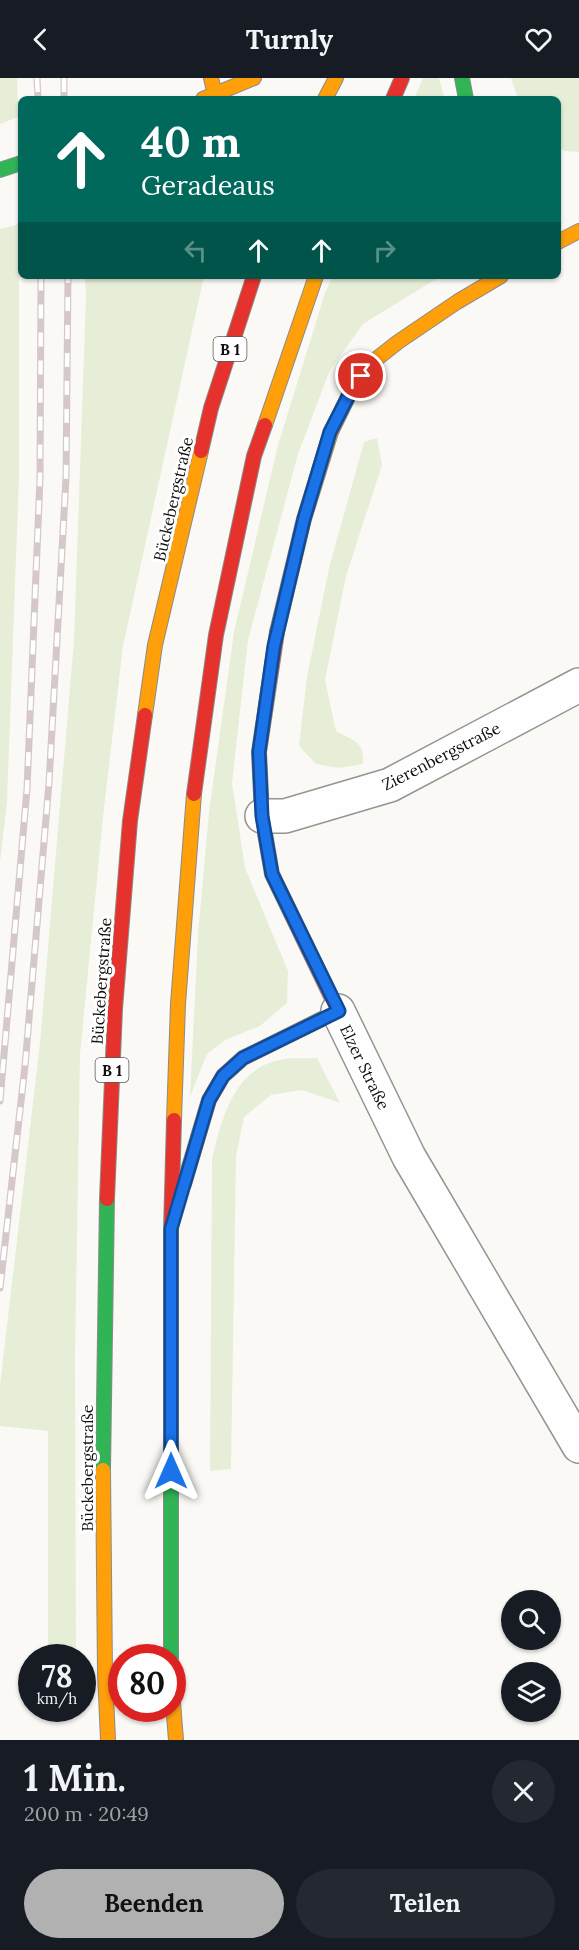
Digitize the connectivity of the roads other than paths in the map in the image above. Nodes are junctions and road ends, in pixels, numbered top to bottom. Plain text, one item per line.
1 (211, 78) edge
2 (255, 78) edge
3 (336, 78) edge
4 (462, 78) edge
5 (401, 80) edge
6 (209, 96) edge
7 (211, 96) edge
8 (327, 96) edge
9 (394, 96) edge
10 (465, 96) edge
11 (18, 164) edge
12 (0, 170) edge
13 (579, 231) edge
14 (561, 240) edge
15 (253, 279) edge
16 (315, 279) edge
17 (496, 279) edge
18 (579, 685) edge
19 (262, 816) junction
20 (339, 1011) junction
21 (171, 1229) junction
22 (579, 1446) edge
23 (171, 1644) edge
24 (175, 1722) edge
25 (108, 1740) edge
26 (176, 1740) edge

1 - 6 main road
2 - 7 main road
3 - 8 main road
4 - 10 main road
5 - 9 main road
11 - 12 main road
13 - 14 main road
15 - 25 main road, Bückebergstraße / B 1
16 - 21 main road
17 - 19 main road, Elzer Straße
18 - 19 street, Zierenbergstraße
19 - 20 main road, Elzer Straße
20 - 21 main road
20 - 22 street, Elzer Straße
21 - 23 main road
24 - 26 main road

